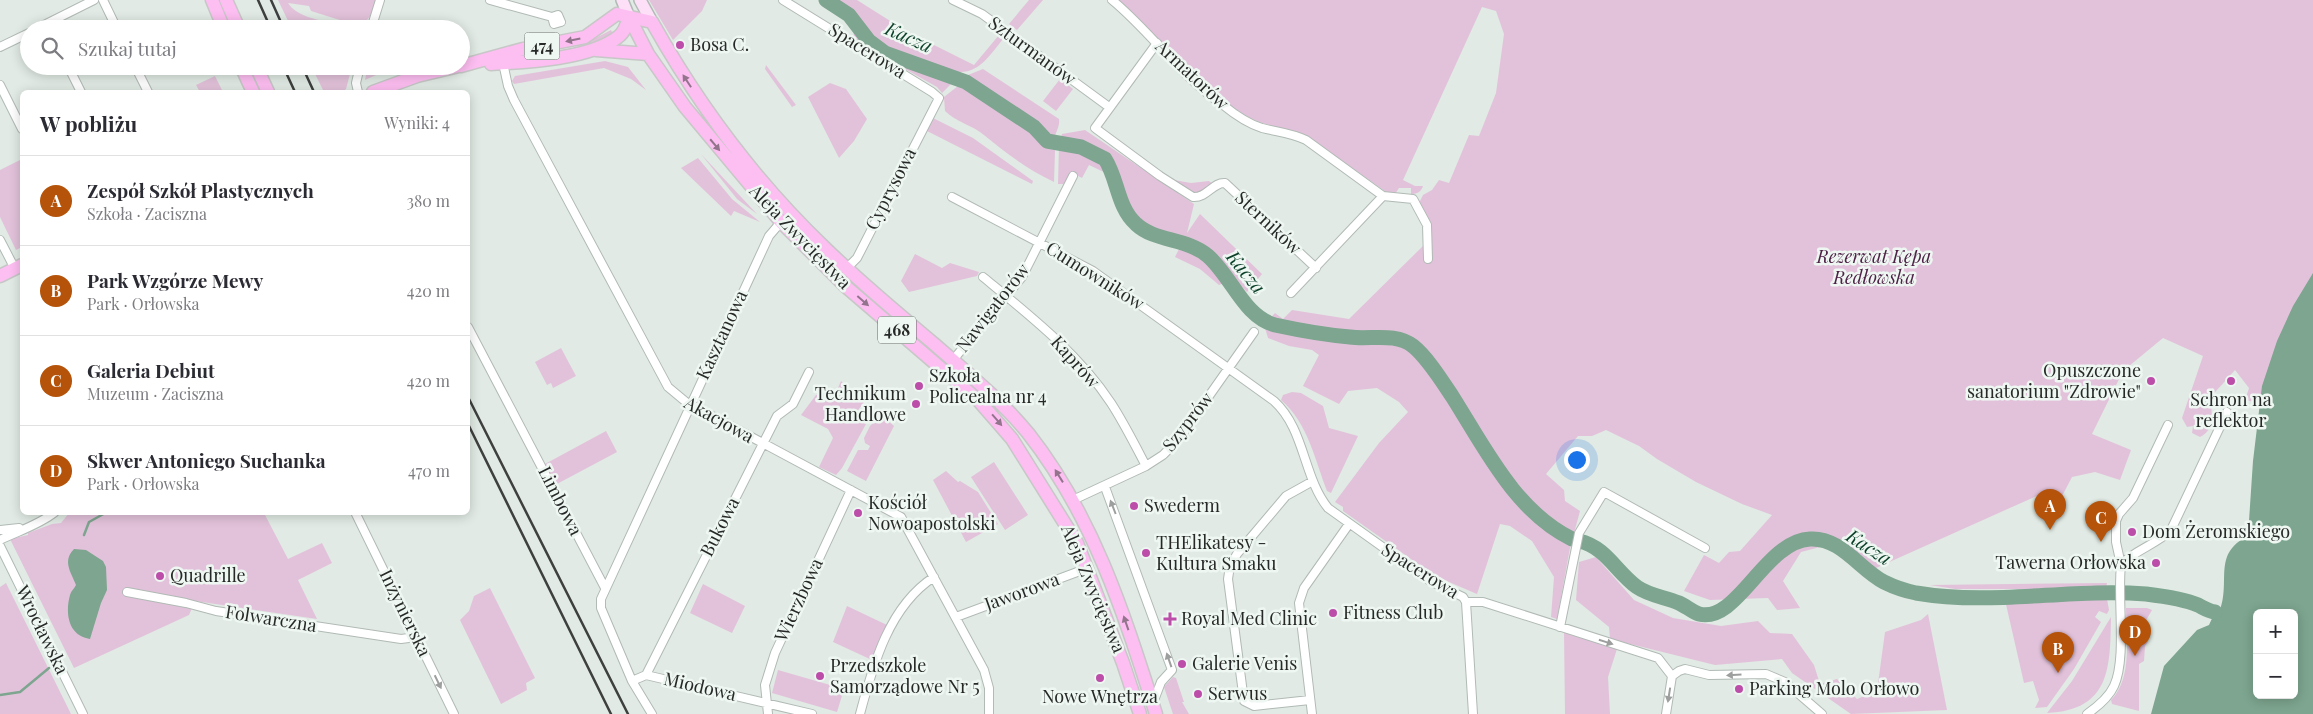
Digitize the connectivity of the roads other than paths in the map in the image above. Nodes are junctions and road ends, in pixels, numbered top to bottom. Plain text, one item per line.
1 (94, 0) edge
2 (103, 0) edge
3 (212, 0) edge
4 (226, 0) edge
5 (380, 0) edge
6 (490, 0) edge
7 (621, 0) edge
8 (636, 0) edge
9 (640, 0) edge
10 (783, 0) edge
11 (953, 0) edge
12 (1112, 0) edge
13 (614, 16) junction
14 (629, 16) junction
15 (552, 17) dead end
16 (59, 20) edge
17 (112, 20) edge
18 (220, 20) edge
19 (235, 20) edge
20 (374, 20) edge
21 (652, 22) junction
22 (20, 37) edge
23 (1157, 43) junction
24 (0, 47) edge
25 (593, 50) junction
26 (648, 54) junction
27 (503, 63) junction
28 (470, 64) edge
29 (470, 65) edge
30 (72, 75) edge
31 (139, 75) edge
32 (246, 75) edge
33 (260, 75) edge
34 (358, 75) edge
35 (421, 75) edge
36 (0, 85) edge
37 (80, 90) edge
38 (147, 90) edge
39 (252, 90) edge
40 (267, 90) edge
41 (358, 90) edge
42 (378, 90) edge
43 (1109, 107) junction
44 (934, 109) joint
45 (20, 125) edge
46 (1073, 176) dead end
47 (1383, 196) junction
48 (952, 198) dead end
49 (781, 222) junction
50 (0, 240) edge
51 (1040, 242) junction
52 (1428, 259) dead end
53 (18, 266) edge
54 (847, 268) junction
55 (1316, 268) junction
56 (0, 276) edge
57 (983, 276) dead end
58 (1291, 293) dead end
59 (1006, 296) junction
60 (470, 331) edge
61 (1254, 332) dead end
62 (953, 360) junction
63 (1230, 368) junction
64 (809, 372) dead end
65 (690, 405) junction
66 (2228, 412) dead end
67 (2168, 425) dead end
68 (762, 444) junction
69 (1146, 466) junction
70 (1313, 481) junction
71 (1106, 487) junction
72 (851, 490) junction
73 (1073, 500) junction
74 (51, 515) edge
75 (356, 515) edge
76 (1349, 524) junction
77 (24, 528) junction
78 (0, 530) edge
79 (0, 540) edge
80 (0, 546) edge
81 (1705, 548) dead end
82 (2121, 565) junction
83 (1088, 568) junction
84 (934, 576) junction
85 (605, 588) junction
86 (127, 592) dead end
87 (1466, 602) junction
88 (956, 617) junction
89 (1560, 627) junction
90 (416, 637) junction
91 (646, 675) junction
92 (1672, 676) junction
93 (632, 681) junction
94 (1310, 700) junction
95 (766, 702) junction
96 (1155, 708) edge
97 (83, 714) edge
98 (454, 714) edge
99 (652, 714) edge
100 (768, 714) edge
101 (812, 714) edge
102 (860, 714) edge
103 (989, 714) edge
104 (1140, 714) edge
105 (1312, 714) edge
106 (1473, 714) edge
107 (1666, 714) edge
108 (1822, 714) edge
109 (2087, 714) edge

1 - 16 street
2 - 17 street
3 - 18 main road
4 - 19 main road
5 - 20 street
6 - 15 street
7 - 13 main road, 474
7 - 14 main road, Aleja Zwycięstwa / 468
8 - 14 main road, 474
9 - 21 main road, Aleja Zwycięstwa / 468
10 - 44 street, Spacerowa
11 - 43 street, Szturmanów
12 - 23 street, Armatorów
13 - 14 main road
13 -> 28 main road, 474
14 - 21 main road
14 - 25 main road, 474
14 - 26 main road, Aleja Zwycięstwa / 468
54 -> 21 main road, Aleja Zwycięstwa / 468
22 - 24 street
23 - 43 street
23 - 47 street, Armatorów
25 - 26 main road, 474
25 - 27 main road, 474
26 -> 49 main road, Aleja Zwycięstwa / 468
27 - 29 main road, 474
27 - 65 street, Akacjowa
30 - 37 street
31 - 38 street
32 - 39 main road
33 - 40 main road
34 - 41 street
35 - 42 main road, 474
36 - 45 street
43 - 55 street, Sterników
44 - 54 street, Cyprysowa
46 - 51 street, Nawigatorów
47 - 52 street
47 - 55 street
48 - 51 street, Cumowników
49 - 65 street, Kasztanowa
49 -> 83 main road, Aleja Zwycięstwa / 468
50 - 53 street
51 - 59 street, Nawigatorów
51 - 63 street, Cumowników
53 - 56 main road
54 - 62 main road, Aleja Zwycięstwa / 468
55 - 58 street
57 - 59 street, Kaprów
59 - 62 street, Nawigatorów
59 - 69 street, Kaprów
60 - 85 street, Limbowa
61 - 63 street, Szyprów
73 -> 62 main road, Aleja Zwycięstwa / 468
63 - 69 street, Szyprów
63 - 70 street, Spacerowa
64 - 68 street, Bukowa
65 - 68 street, Akacjowa
65 - 85 street, Kasztanowa
66 - 82 street
67 - 82 street
68 - 72 street, Akacjowa
68 - 91 street, Bukowa
69 - 71 street, Szyprów
70 - 76 street, Spacerowa
70 - 94 street
71 - 73 street, Szyprów
96 -> 71 street
72 - 84 street, Akacjowa
72 - 95 street, Wierzbowa
96 -> 73 main road, Aleja Zwycięstwa / 468
74 - 77 street
75 - 90 street, Inżynierska
76 - 87 street, Spacerowa
76 - 94 street
77 - 78 street
77 - 79 street
80 - 97 street, Wrocławska
81 - 89 street
82 - 109 street
83 - 88 street, Jaworowa
83 - 104 main road, Aleja Zwycięstwa / 468
84 - 88 street, Akacjowa
84 - 102 street
85 - 93 street
86 - 90 street, Folwarczna
87 - 89 street, Spacerowa
87 - 106 street
88 - 103 street, Akacjowa
89 -> 92 street, Spacerowa
90 -> 98 street, Inżynierska
91 - 93 street
91 - 95 street, Miodowa
92 -> 107 street
108 -> 92 street
93 - 99 street
94 - 105 street
95 - 100 street, Wierzbowa
95 - 101 street, Miodowa

